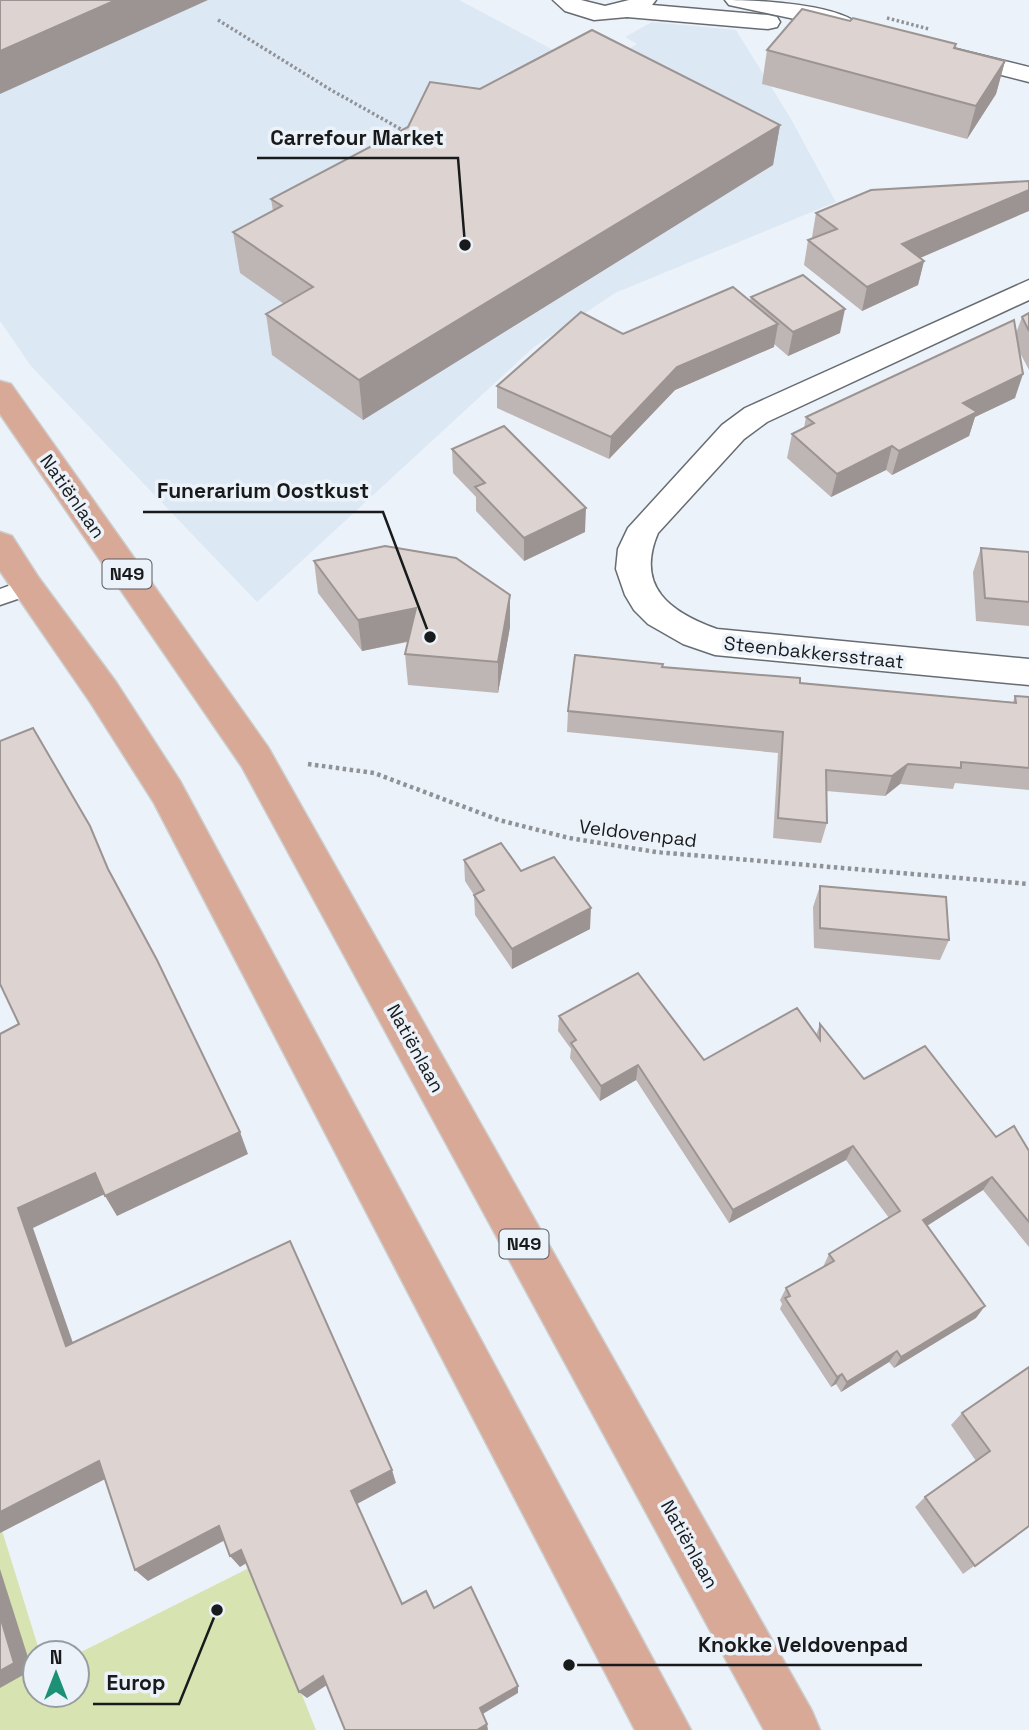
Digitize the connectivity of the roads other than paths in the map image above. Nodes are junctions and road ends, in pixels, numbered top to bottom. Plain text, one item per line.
1 (565, 0) edge
2 (737, 0) edge
3 (636, 5) edge
4 (848, 28) junction
5 (873, 34) edge
6 (924, 48) edge
7 (1029, 75) edge
8 (1029, 289) edge
9 (0, 391) edge
10 (0, 544) edge
11 (13, 592) edge
12 (1029, 672) edge
13 (664, 1730) edge
14 (793, 1730) edge

1 - 3 street
2 - 4 street
3 - 4 street
4 - 5 street
6 - 7 street
8 - 12 street, Steenbakkersstraat
9 - 14 main road, Natiënlaan / N49
10 - 11 main road
11 - 13 main road

